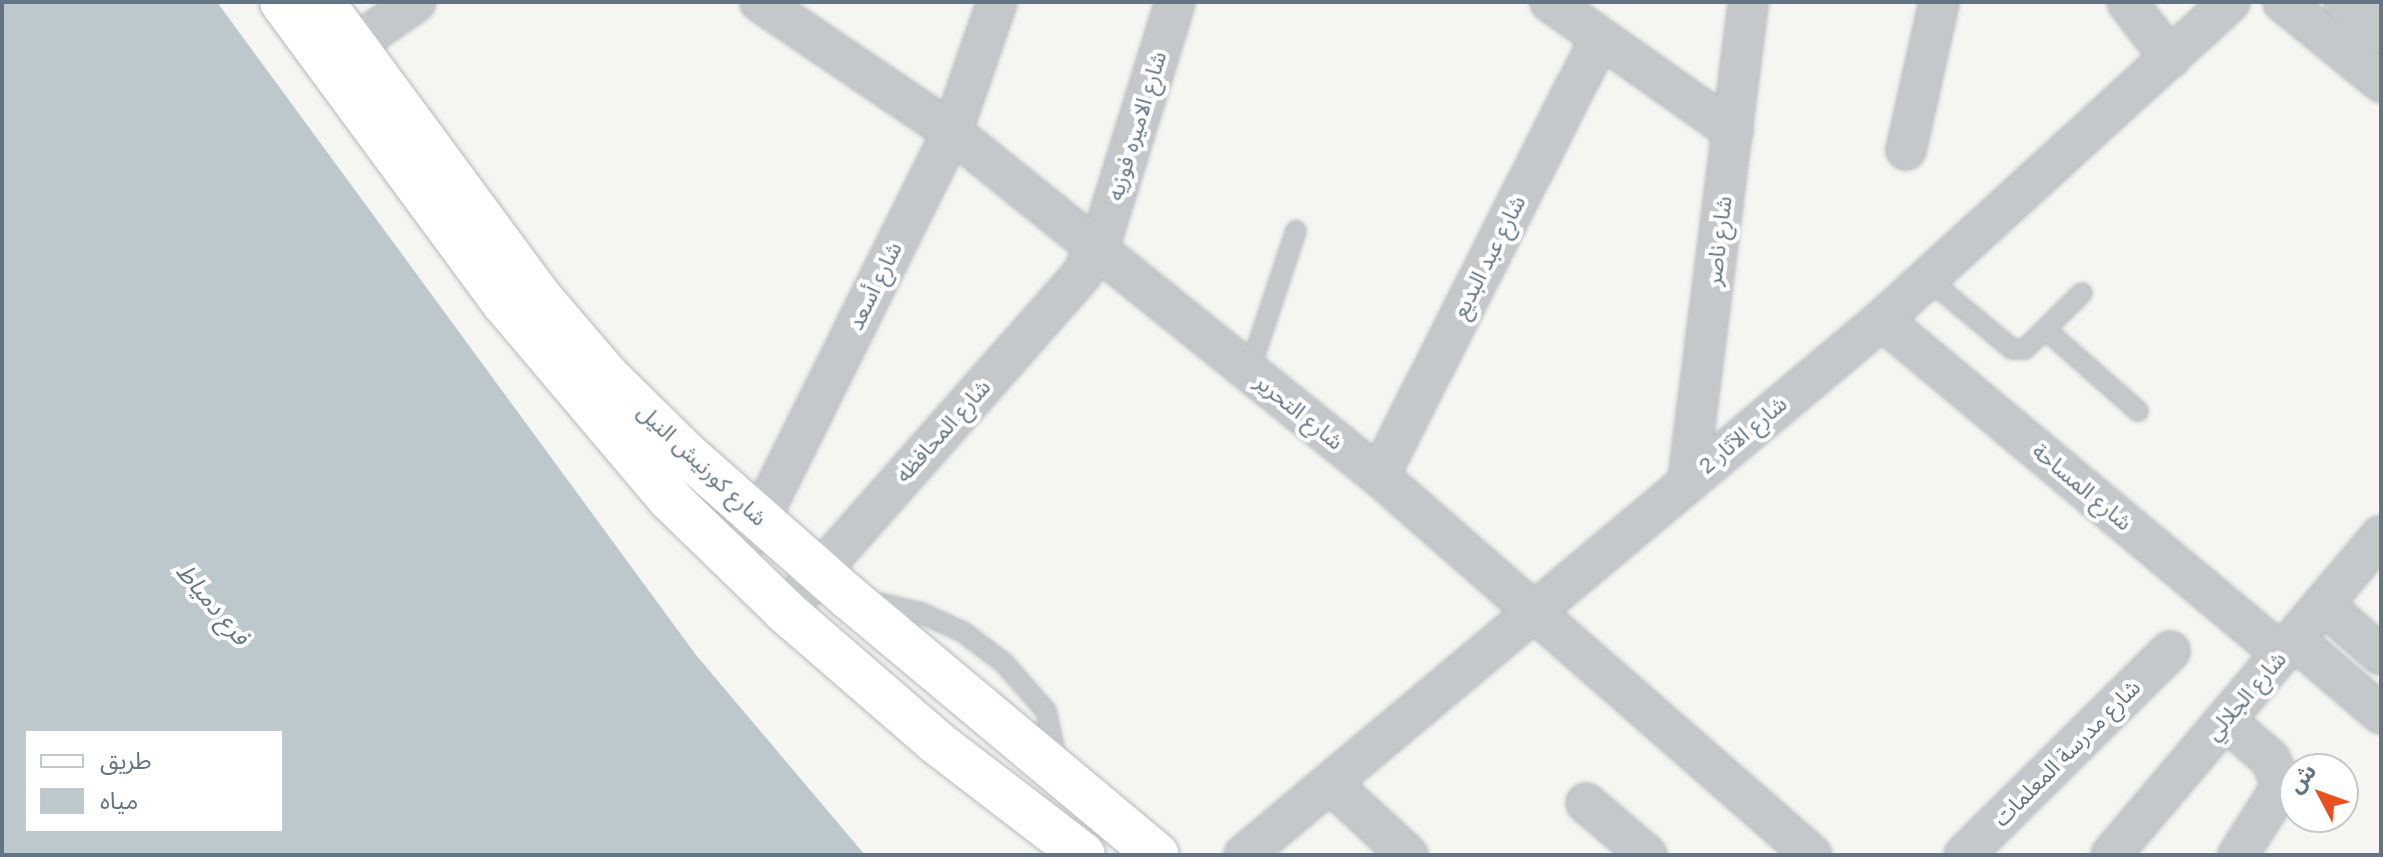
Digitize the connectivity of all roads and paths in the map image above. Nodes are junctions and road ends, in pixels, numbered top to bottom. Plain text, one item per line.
1 (282, 2) edge
2 (322, 2) edge
3 (416, 2) edge
4 (760, 2) edge
5 (997, 2) edge
6 (1175, 2) edge
7 (1550, 2) edge
8 (1748, 2) edge
9 (1939, 2) edge
10 (2127, 2) edge
11 (2230, 2) edge
12 (2283, 2) edge
13 (2344, 2) edge
14 (2381, 34) edge
15 (1600, 38) junction
16 (354, 45) junction
17 (2170, 58) junction
18 (2381, 82) edge
19 (1733, 131) junction
20 (952, 132) junction
21 (1906, 150) dead end
22 (1296, 231) dead end
23 (1097, 249) junction
24 (1928, 279) junction
25 (2082, 293) dead end
26 (1882, 320) junction
27 (2046, 330) junction
28 (1249, 372) junction
29 (2138, 411) dead end
30 (1379, 476) junction
31 (1688, 480) junction
32 (760, 519) junction
33 (2381, 536) edge
34 (732, 560) junction
35 (832, 582) junction
36 (2325, 606) junction
37 (785, 611) junction
38 (1532, 611) junction
39 (2289, 647) junction
40 (2170, 651) dead end
41 (2381, 655) edge
42 (2381, 714) edge
43 (2225, 720) junction
44 (1331, 784) junction
45 (1586, 803) dead end
46 (1106, 839) edge
47 (1083, 855) edge
48 (1157, 855) edge
49 (1244, 855) edge
50 (1408, 855) edge
51 (1647, 855) edge
52 (1812, 855) edge
53 (1964, 855) edge
54 (2111, 855) edge
55 (2238, 855) edge

1 - 34 main road, شارع كورنيش النيل
2 - 16 main road, شارع كورنيش النيل
3 - 16 street
4 - 20 street, شارع التحرير
5 - 20 street, شارع أسعد
6 - 23 street, شارع الاميره فوزيه
7 - 15 street
8 - 19 street, شارع ناصر
9 - 21 street
10 - 17 street
11 - 17 street, شارع الآثار 2
12 - 18 street
13 - 14 street
15 - 19 street
15 - 30 street, شارع عبد البديع
16 - 32 main road, شارع كورنيش النيل
17 - 24 street, شارع الآثار 2
19 - 31 street, شارع ناصر
20 - 23 street, شارع التحرير
20 - 32 street, شارع أسعد
22 - 28 lane
23 - 28 street, شارع التحرير
23 - 35 street, شارع المحافظه
24 - 26 street, شارع الآثار 2
24 - 27 lane
25 - 27 lane
26 - 31 street, شارع الآثار 2
26 - 39 street, شارع المساحة
27 - 29 lane
28 - 30 street, شارع التحرير
30 - 38 street, شارع التحرير
31 - 38 street, شارع الآثار 2
32 - 34 street, شارع أسعد
32 - 35 main road, شارع كورنيش النيل
33 - 36 street, شارع الجلالي
34 - 37 main road, شارع كورنيش النيل
35 - 37 street, شارع المحافظه
35 - 46 main road, شارع كورنيش النيل
36 - 39 street, شارع الجلالي
36 - 41 street
37 - 47 main road, شارع كورنيش النيل
38 - 44 street, شارع الآثار 2
38 - 52 street, شارع التحرير
39 - 42 street, شارع المساحة
39 - 43 street, شارع الجلالي
40 - 53 street, شارع مدرسة المعلمات
43 - 54 street, شارع الجلالي
43 - 55 street
44 - 49 street, شارع الآثار 2
44 - 50 street
45 - 51 street
46 - 48 main road, شارع كورنيش النيل

